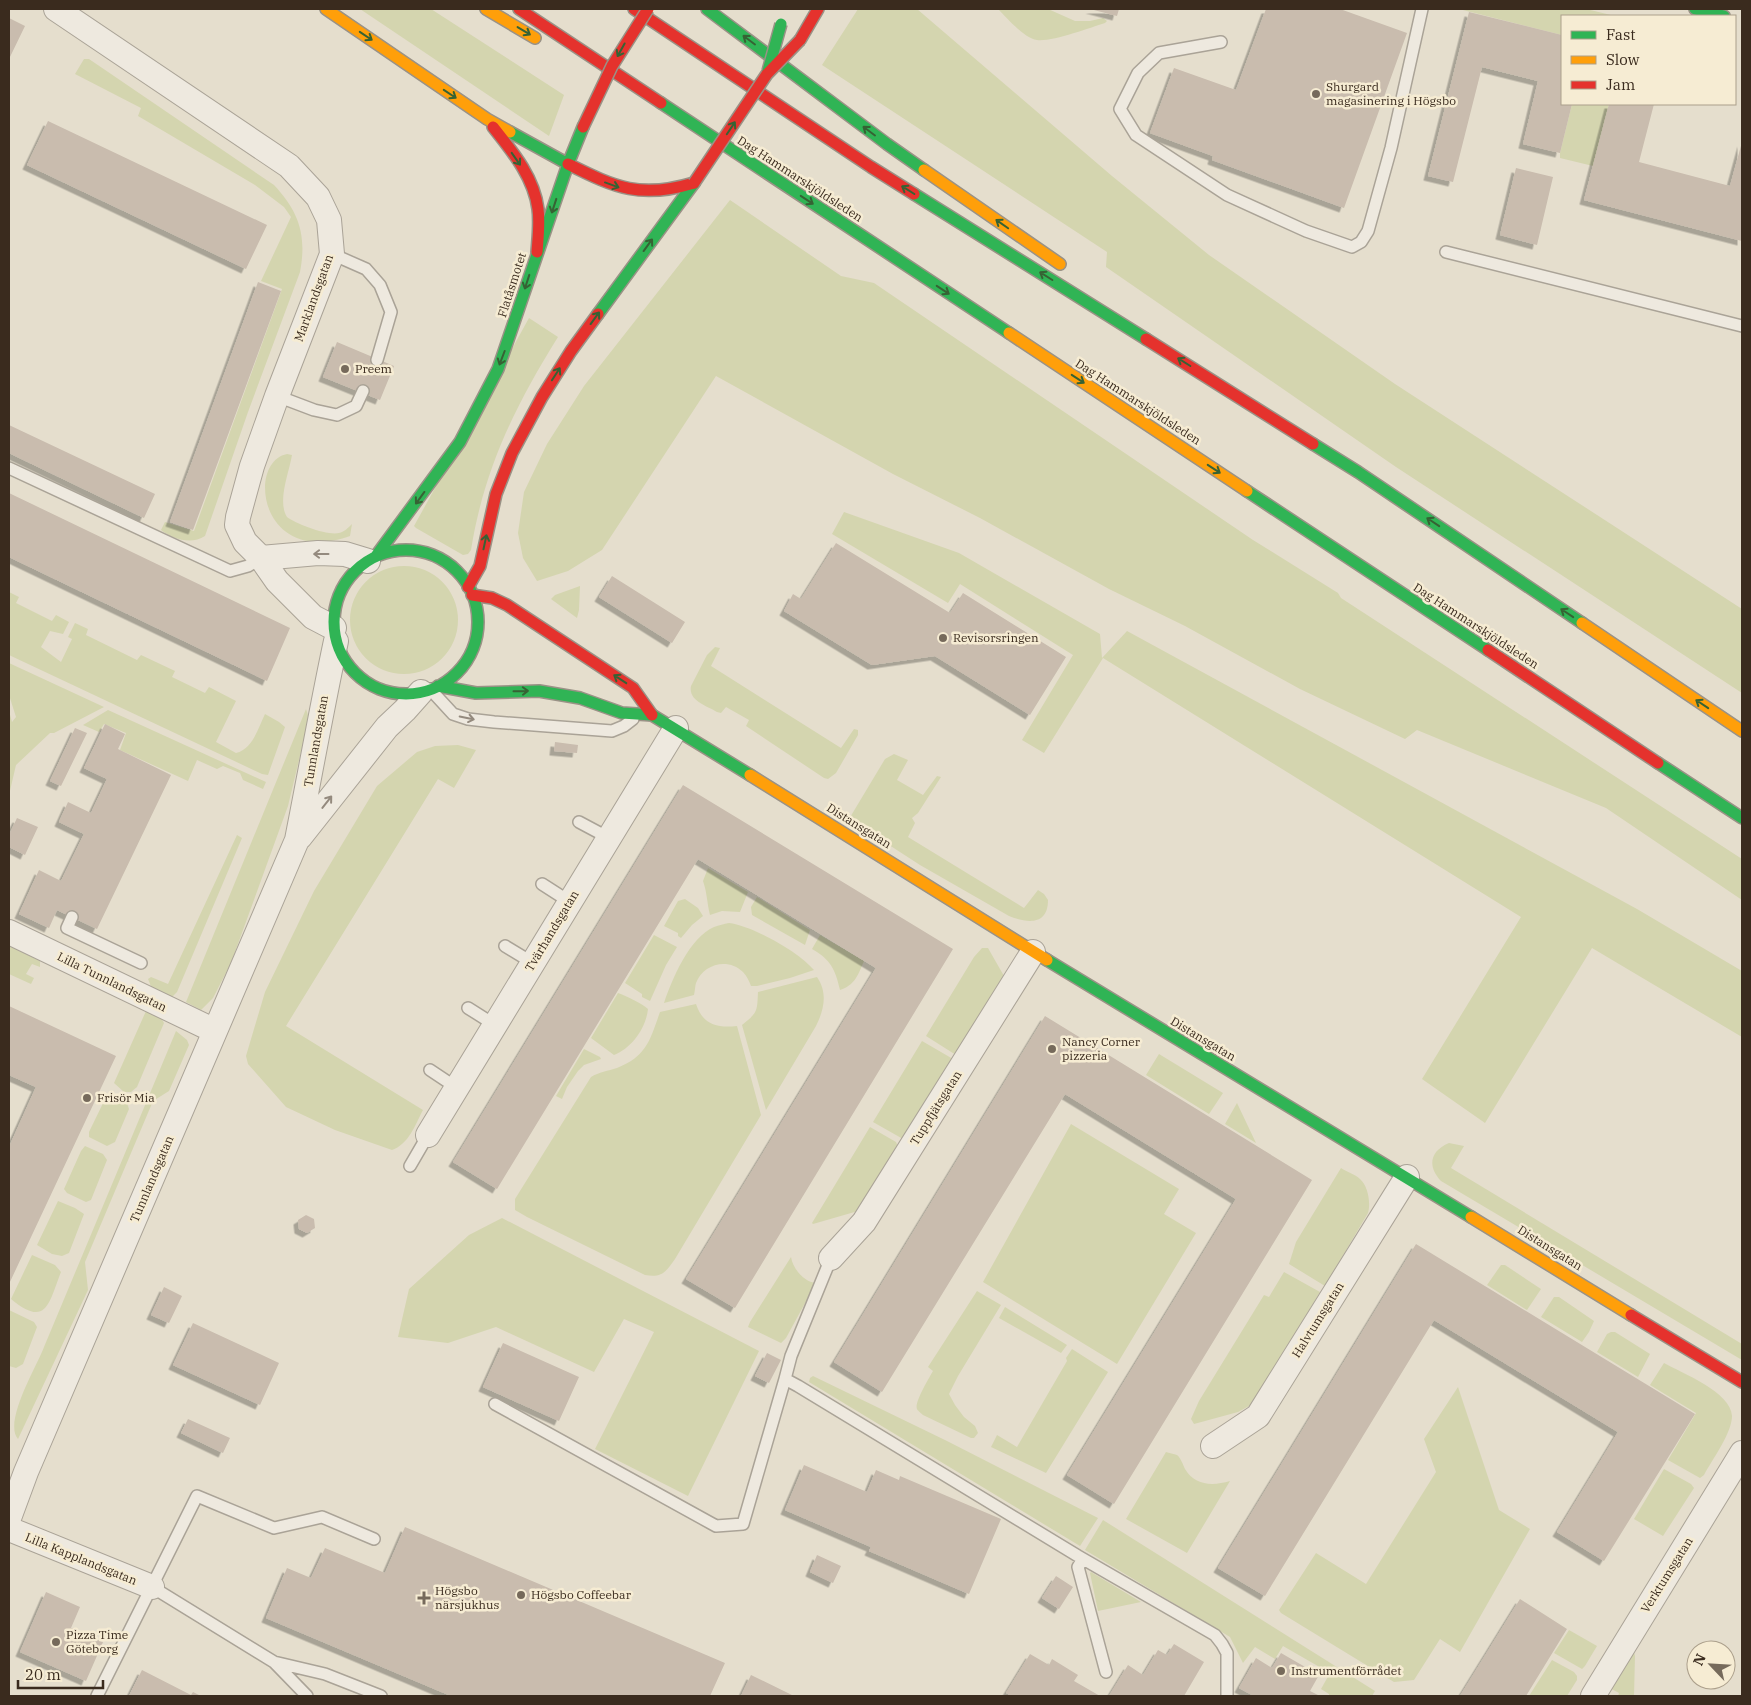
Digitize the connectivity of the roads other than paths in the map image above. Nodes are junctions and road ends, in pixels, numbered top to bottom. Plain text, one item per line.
1 (56, 9) edge
2 (326, 9) edge
3 (486, 9) edge
4 (519, 9) edge
5 (634, 9) edge
6 (648, 9) edge
7 (707, 9) edge
8 (818, 9) edge
9 (1422, 9) edge
10 (1695, 9) edge
11 (1720, 15) edge
12 (782, 20) dead end
13 (1220, 42) dead end
14 (549, 46) dead end
15 (578, 62) dead end
16 (767, 74) junction
17 (487, 119) junction
18 (686, 120) junction
19 (568, 164) junction
20 (681, 191) junction
21 (543, 228) junction
22 (1446, 252) dead end
23 (332, 254) junction
24 (1066, 268) dead end
25 (1742, 326) edge
26 (1172, 342) dead end
27 (378, 360) dead end
28 (363, 391) dead end
29 (277, 396) junction
30 (9, 468) edge
31 (1358, 472) junction
32 (260, 558) junction
33 (372, 558) junction
34 (470, 591) junction
35 (335, 635) junction
36 (429, 689) junction
37 (639, 714) junction
38 (652, 715) junction
39 (676, 728) junction
40 (1742, 731) edge
41 (1742, 818) edge
42 (579, 822) dead end
43 (609, 838) junction
44 (297, 840) junction
45 (542, 884) dead end
46 (570, 902) junction
47 (72, 917) dead end
48 (9, 932) edge
49 (505, 946) dead end
50 (1033, 952) junction
51 (141, 963) dead end
52 (533, 963) junction
53 (468, 1008) dead end
54 (495, 1025) junction
55 (215, 1031) junction
56 (430, 1070) dead end
57 (457, 1088) junction
58 (428, 1134) joint
59 (410, 1166) dead end
60 (1407, 1177) junction
61 (831, 1258) joint
62 (786, 1379) junction
63 (1742, 1382) edge
64 (496, 1404) dead end
65 (1212, 1446) dead end
66 (1742, 1454) edge
67 (9, 1518) edge
68 (9, 1529) edge
69 (374, 1539) dead end
70 (1083, 1558) junction
71 (152, 1587) junction
72 (274, 1662) junction
73 (1106, 1672) dead end
74 (97, 1696) edge
75 (307, 1696) edge
76 (381, 1696) edge
77 (1227, 1696) edge
78 (1593, 1696) edge

1 - 23 street, Marklandsgatan
2 -> 17 main road
3 -> 14 main road
4 - 18 main road, Dag Hammarskjöldsleden
31 -> 5 main road
6 -> 19 main road, bridge
24 -> 7 main road
8 - 16 main road, bridge
9 - 13 lane
10 - 11 main road
12 - 16 main road, bridge
15 - 18 main road
20 -> 16 main road, bridge
17 - 19 main road
17 -> 21 main road
18 -> 41 main road, Dag Hammarskjöldsleden
19 -> 20 main road
19 -> 21 main road
34 -> 20 main road
21 -> 33 main road, Flatåsmotet
22 - 25 lane
23 - 27 lane
23 - 29 street, Marklandsgatan
26 - 31 main road
28 - 29 lane
29 - 32 street, Marklandsgatan
30 - 32 lane
40 -> 31 main road
33 -> 32 street
32 - 35 street, Marklandsgatan
33 - 34 main road, Flatåsmotet
33 - 35 main road, Flatåsmotet
34 - 36 main road, Flatåsmotet
38 -> 34 main road, Distansgatan
35 - 36 main road
35 - 44 street, Tunnlandsgatan
36 -> 37 main road, Distansgatan
36 -> 37 lane
44 -> 36 street, Tunnlandsgatan
37 - 38 main road, Distansgatan
38 - 39 main road, Distansgatan
39 - 43 street, Tvärhandsgatan
39 - 50 main road, Distansgatan
42 - 43 lane
43 - 46 street, Tvärhandsgatan
44 - 55 street, Tunnlandsgatan
45 - 46 lane
46 - 52 street, Tvärhandsgatan
47 - 51 lane
48 - 55 street, Lilla Tunnlandsgatan
49 - 52 lane
50 - 60 main road, Distansgatan
50 - 61 street, Tuppfjätsgatan
52 - 54 street, Tvärhandsgatan
53 - 54 lane
54 - 57 street, Tvärhandsgatan
55 - 67 street, Tunnlandsgatan
56 - 57 lane
57 - 58 street, Tvärhandsgatan
58 - 59 lane
60 - 63 main road, Distansgatan
60 - 65 street, Halvtumsgatan
61 - 62 lane
62 - 64 lane
62 - 70 lane
66 - 78 street, Verktumsgatan
68 - 71 street, Lilla Kapplandsgatan
69 - 71 lane
70 - 73 lane
70 - 77 lane
71 - 72 lane
71 - 74 lane, Lilla Kapplandsgatan
72 - 75 lane
72 - 76 lane

